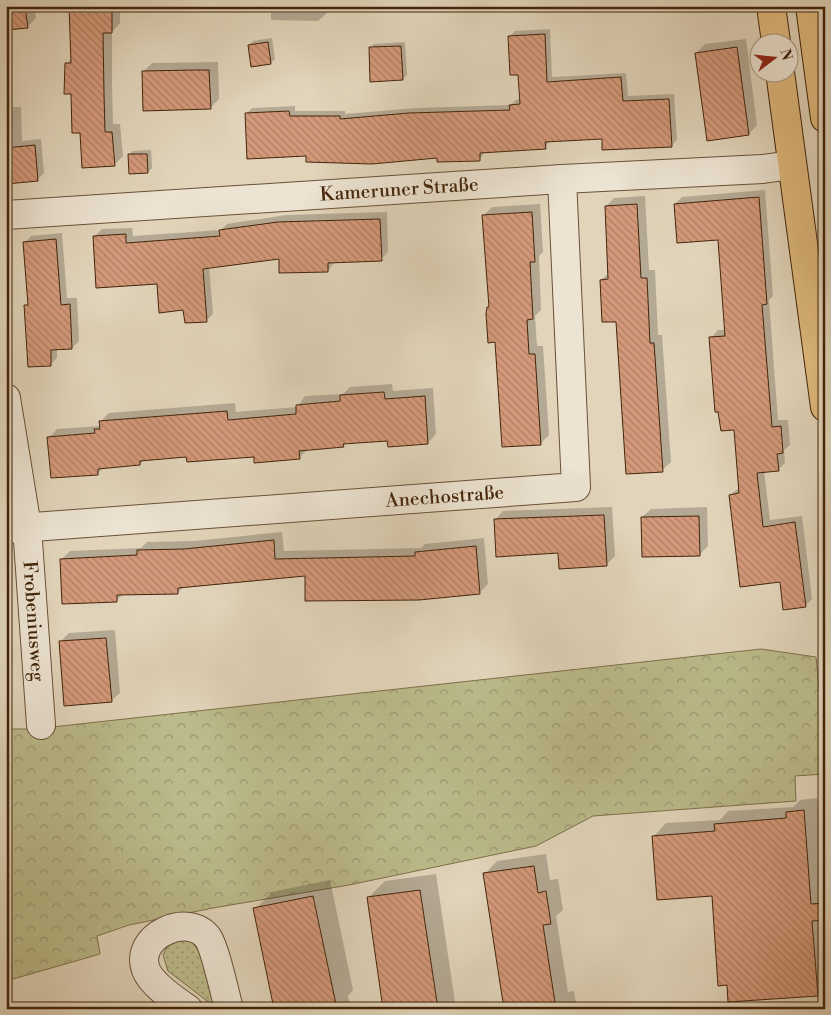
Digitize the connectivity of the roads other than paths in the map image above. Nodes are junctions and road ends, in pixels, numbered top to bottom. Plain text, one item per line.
1 (771, 6) edge
2 (810, 6) edge
3 (775, 32) edge
4 (781, 82) edge
5 (825, 118) edge
6 (792, 165) junction
7 (562, 179) junction
8 (6, 214) edge
9 (6, 398) edge
10 (825, 407) edge
11 (17, 528) edge
12 (41, 725) dead end
13 (188, 1009) edge
14 (229, 1009) edge

1 - 3 main road
2 - 5 main road
4 - 6 main road
6 - 7 street, Kameruner Straße
6 - 10 main road
7 - 8 street, Kameruner Straße
7 - 11 street, Anechostraße
9 - 11 street, Frobeniusweg
11 - 12 street, Frobeniusweg
13 - 14 street

